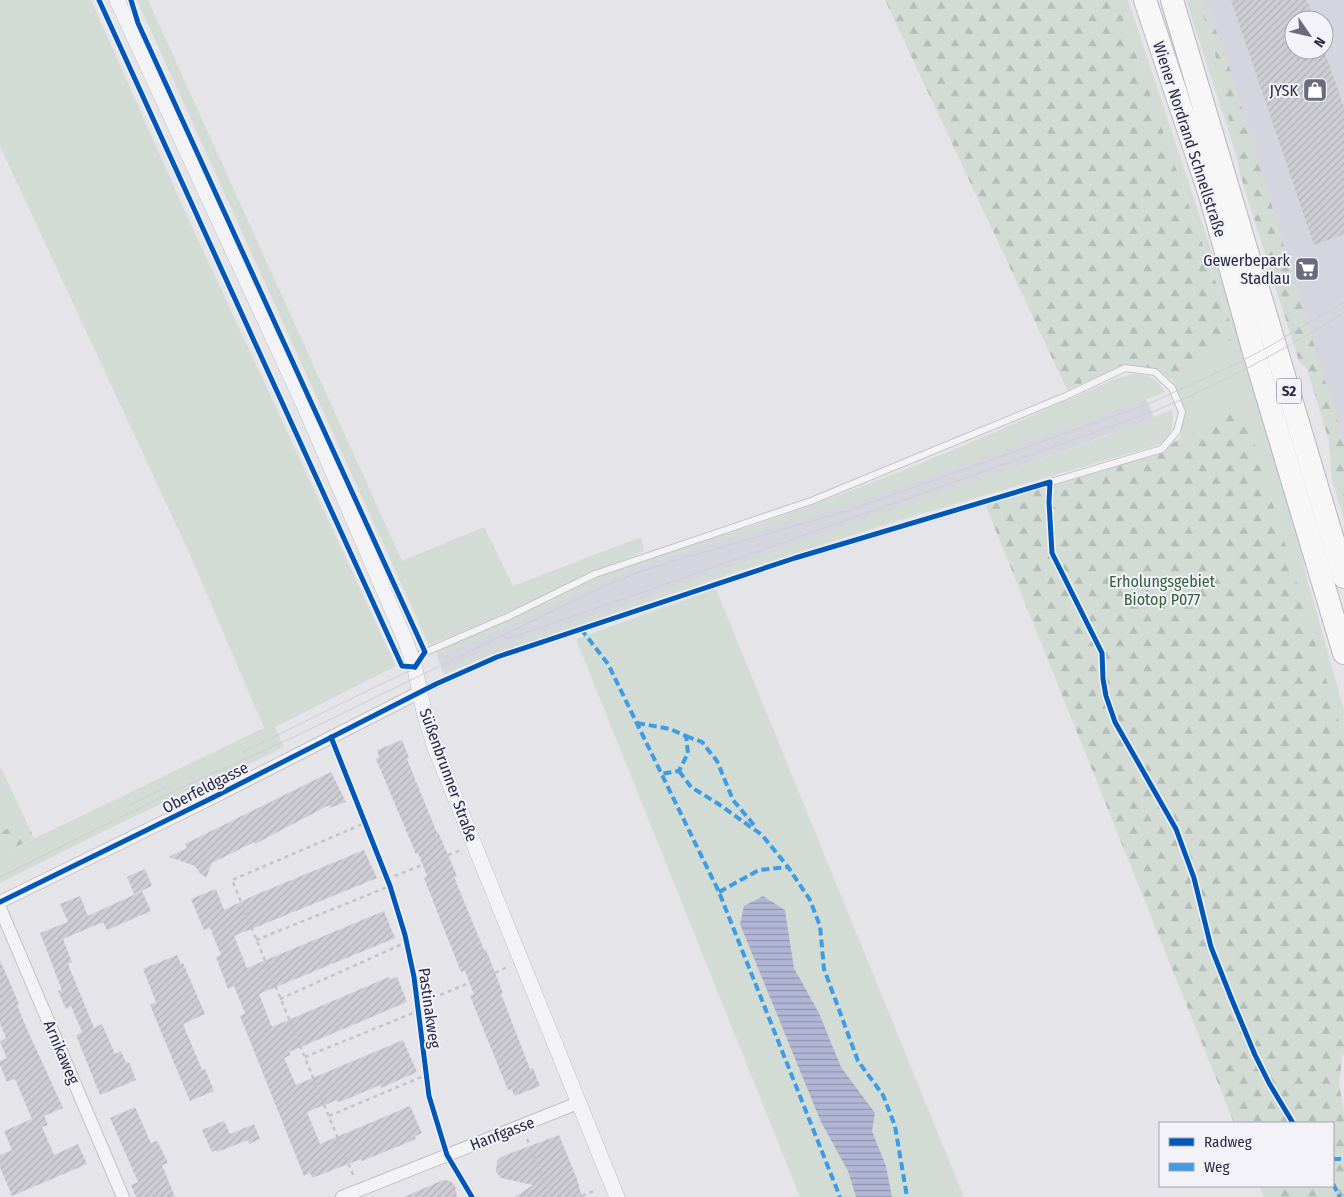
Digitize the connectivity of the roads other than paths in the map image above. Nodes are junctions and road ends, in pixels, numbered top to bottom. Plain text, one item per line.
1 (117, 0) edge
2 (1145, 0) edge
3 (1172, 0) edge
4 (1344, 577) edge
5 (1344, 652) edge
6 (412, 658) junction
7 (420, 692) junction
8 (0, 902) edge
9 (0, 908) edge
10 (578, 1103) junction
11 (123, 1197) edge
12 (342, 1197) edge
13 (617, 1197) edge

1 - 6 street, Süßenbrunner Straße
2 - 5 highway, Wiener Nordrand Schnellstraße / S2
3 - 4 highway, Wiener Nordrand Schnellstraße / S2
6 - 7 street, Süßenbrunner Straße
6 - 7 lane
7 - 8 street, Oberfeldgasse
7 - 10 street, Süßenbrunner Straße
9 - 11 street, Arnikaweg
10 - 12 street, Hanfgasse
10 - 13 street, Süßenbrunner Straße

